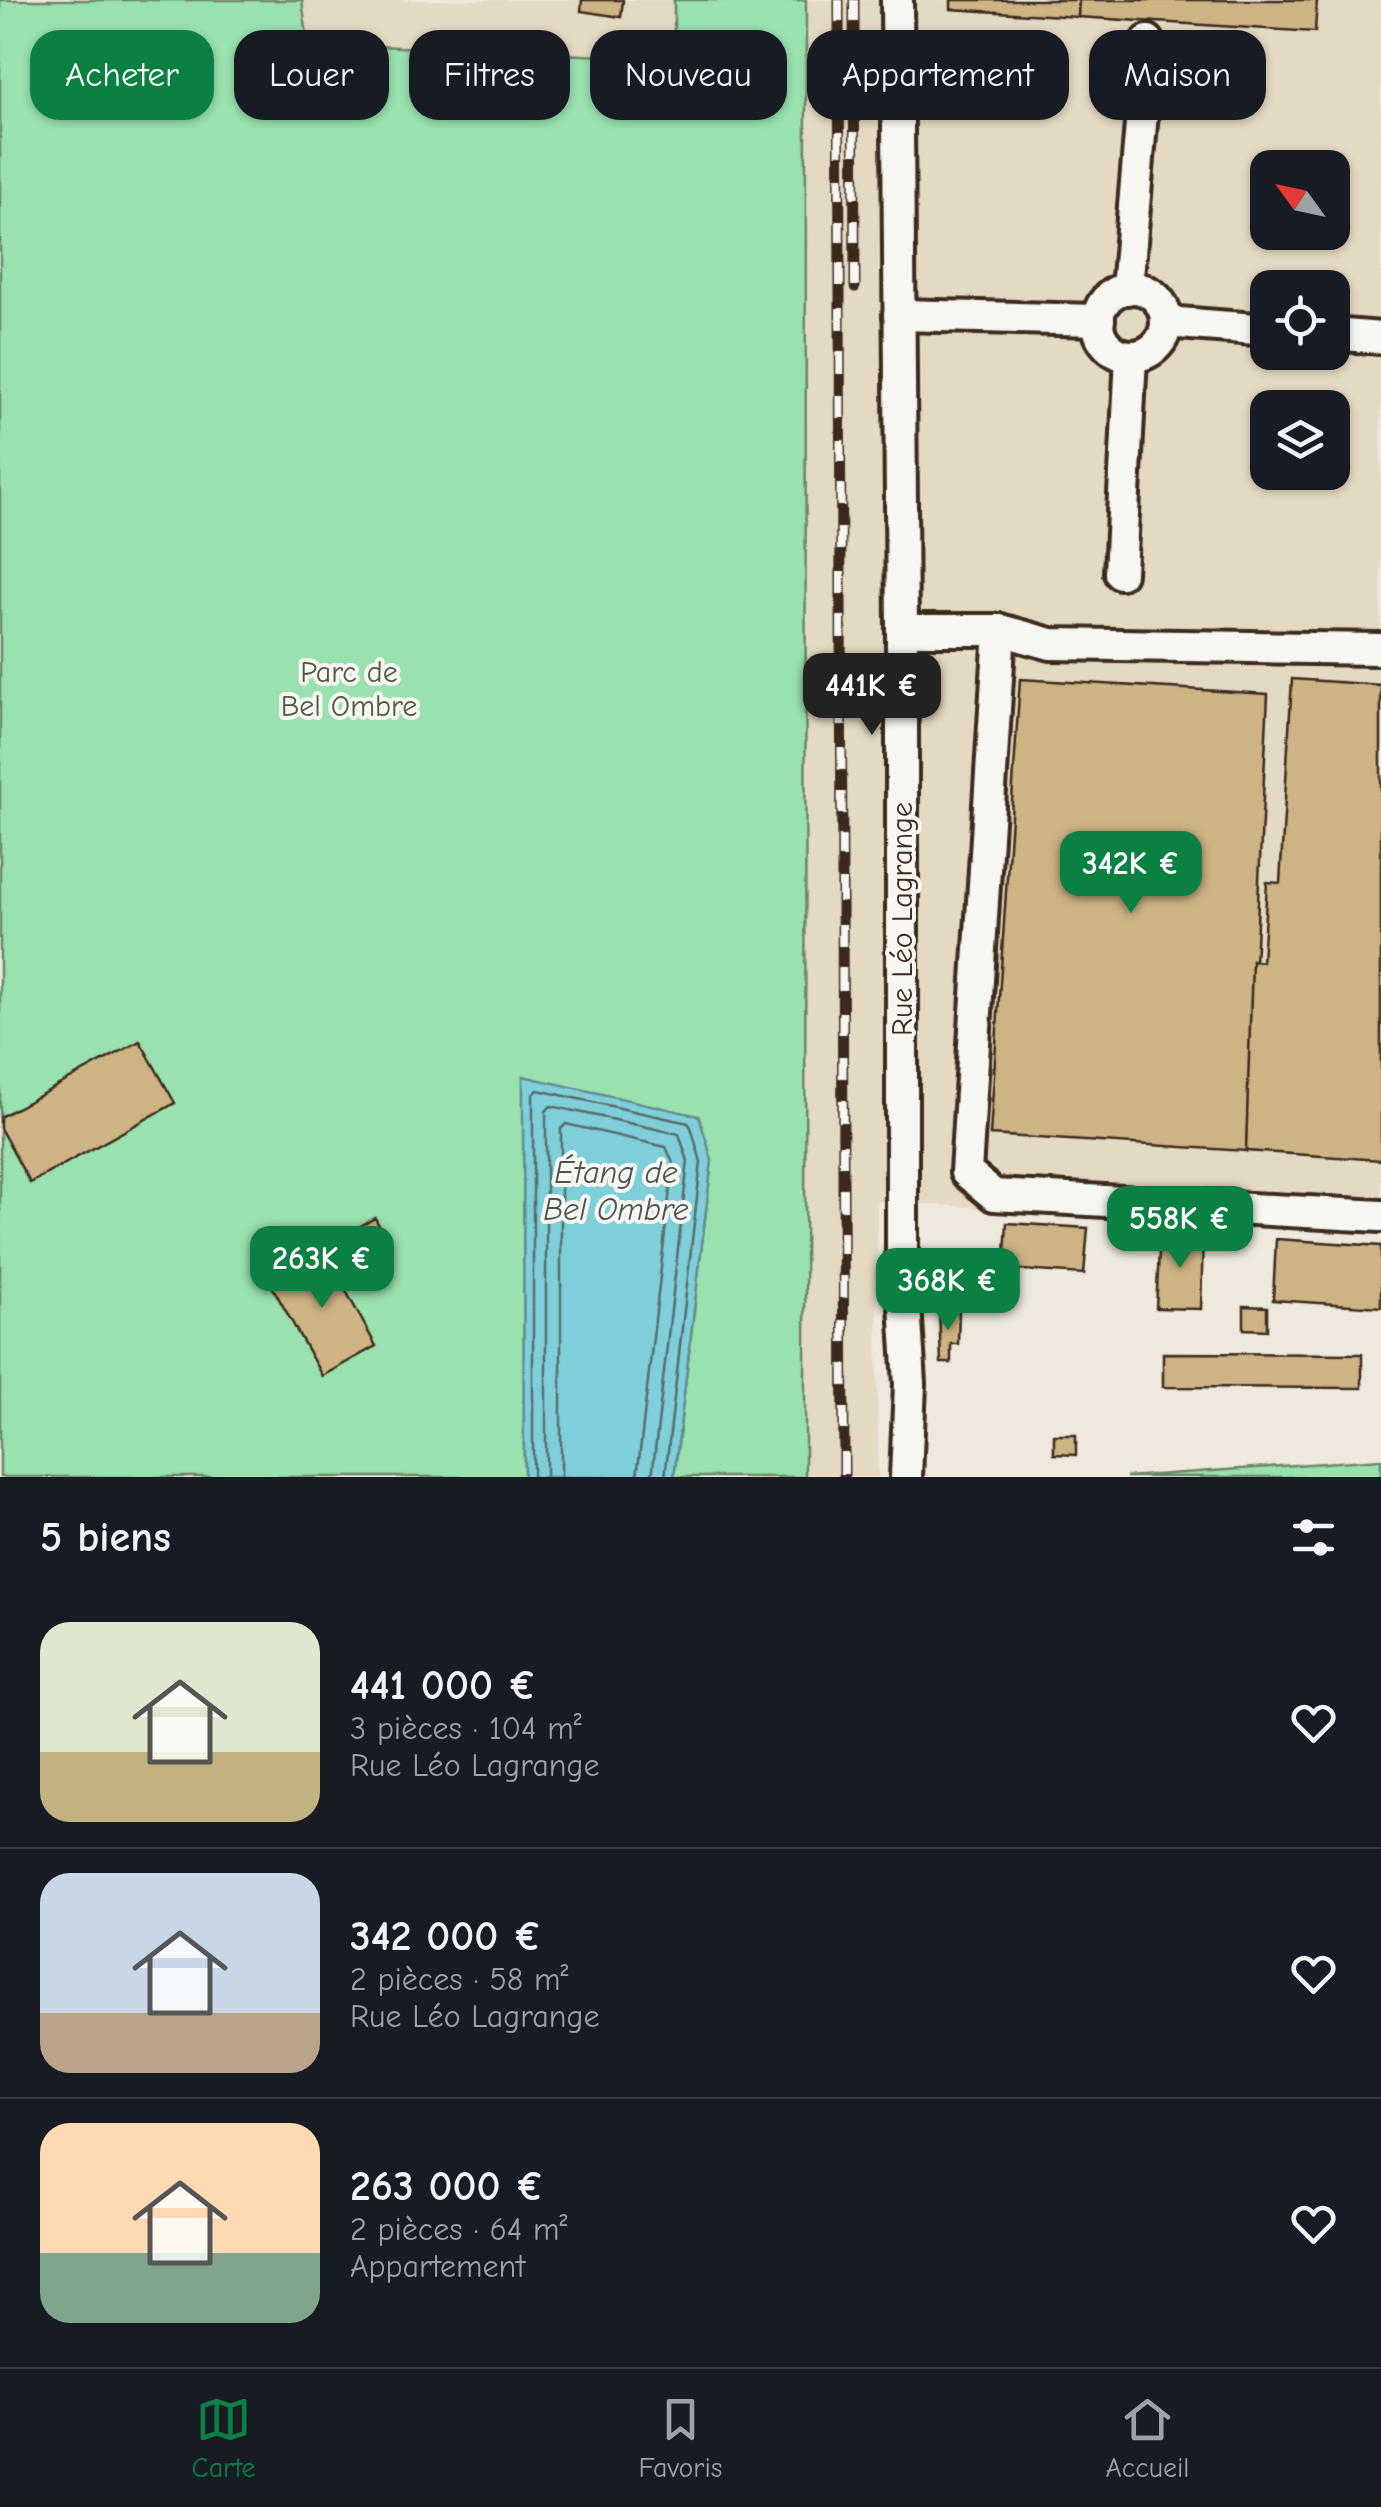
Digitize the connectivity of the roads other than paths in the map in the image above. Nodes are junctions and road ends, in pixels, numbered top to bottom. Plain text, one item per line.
1 (897, 0) edge
2 (1141, 120) edge
3 (1127, 288) junction
4 (899, 314) junction
5 (1098, 320) junction
6 (1166, 322) junction
7 (1250, 329) edge
8 (1350, 335) edge
9 (1381, 338) edge
10 (1131, 356) junction
11 (1120, 573) dead end
12 (902, 630) junction
13 (1000, 630) junction
14 (1381, 650) edge
15 (1381, 1216) edge
16 (906, 1477) edge

1 - 4 street, Rue Léo Lagrange
2 - 3 street
3 - 5 street
3 - 6 street
4 - 5 street
4 - 12 street, Rue Léo Lagrange
5 - 10 street
6 - 7 street
6 - 10 street
8 - 9 street
10 - 11 street
12 - 13 street
12 - 16 street, Rue Léo Lagrange
13 - 14 street
13 - 15 street

